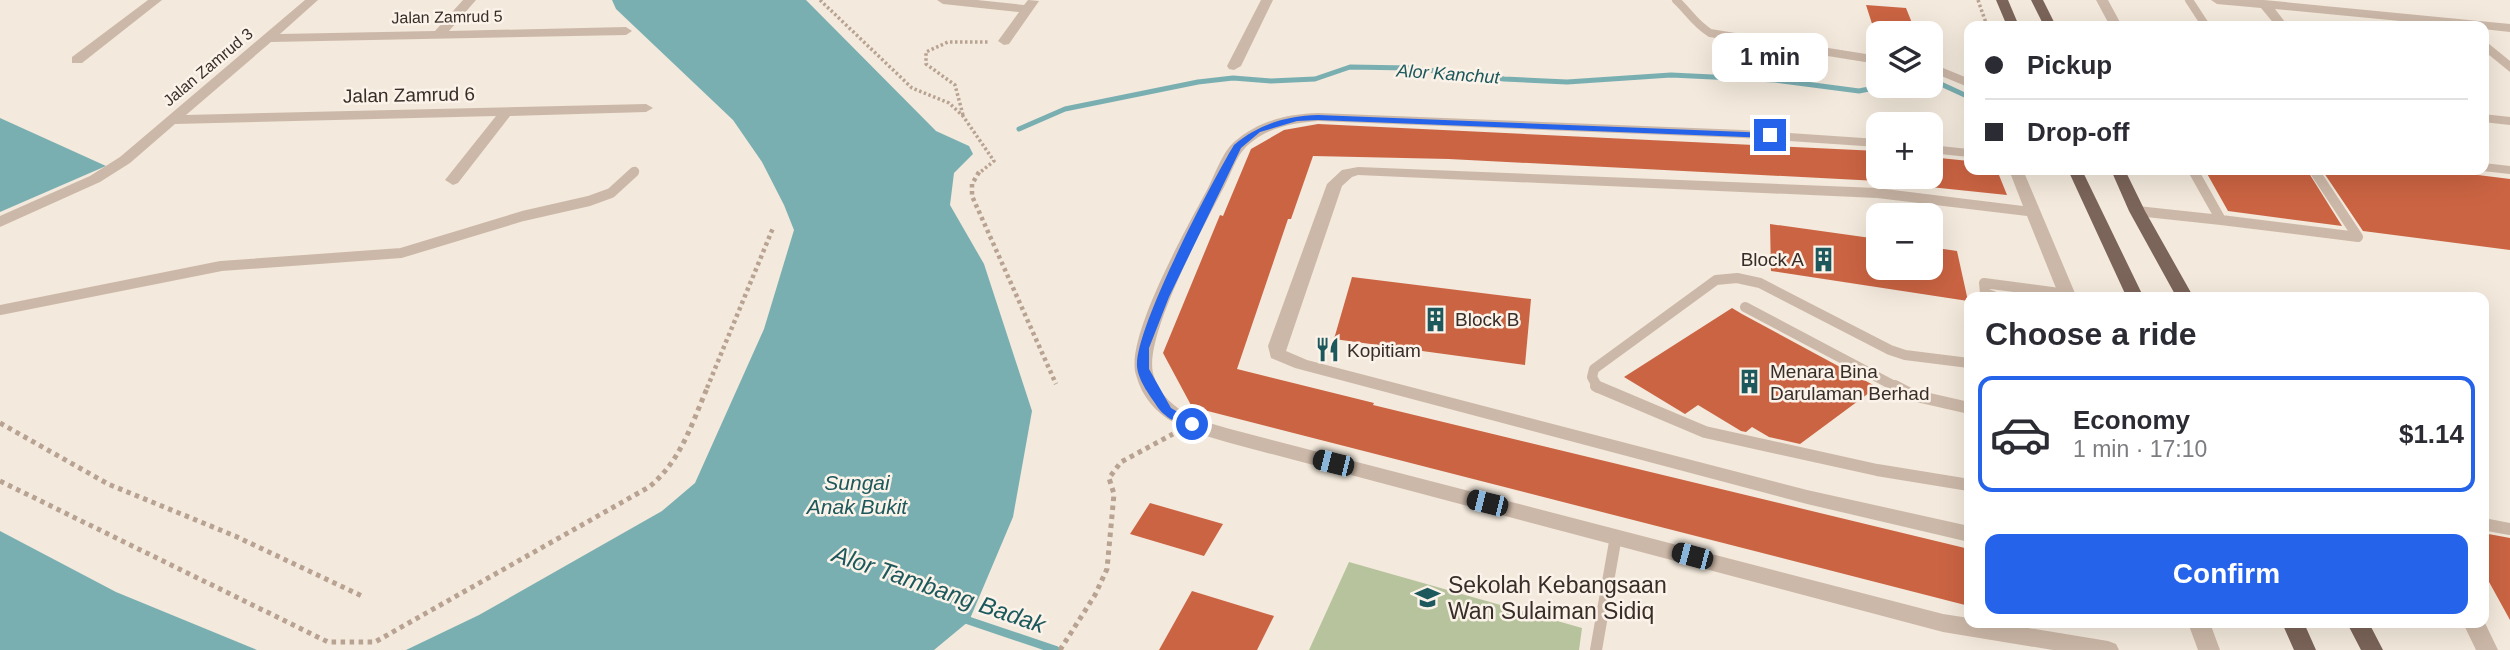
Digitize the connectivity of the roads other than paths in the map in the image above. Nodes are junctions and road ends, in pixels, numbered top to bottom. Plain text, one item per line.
1 (156, 0) edge
2 (312, 0) edge
3 (470, 0) edge
4 (943, 0) edge
5 (1267, 0) edge
6 (1676, 0) edge
7 (2002, 0) edge
8 (2037, 0) edge
9 (2102, 0) edge
10 (2189, 0) edge
11 (2217, 0) edge
12 (1030, 4) edge
13 (2264, 5) junction
14 (2011, 21) edge
15 (2048, 21) edge
16 (2113, 21) edge
17 (2203, 21) edge
18 (2278, 21) edge
19 (2424, 21) edge
20 (2489, 27) edge
21 (2510, 28) edge
22 (626, 31) dead end
23 (439, 34) junction
24 (269, 38) junction
25 (1004, 41) road end
26 (2489, 49) edge
27 (1866, 58) edge
28 (77, 60) dead end
29 (1234, 66) dead end
30 (2510, 68) edge
31 (1943, 72) edge
32 (1964, 81) edge
33 (646, 108) dead end
34 (506, 112) junction
35 (2489, 119) edge
36 (173, 120) junction
37 (2510, 121) edge
38 (1866, 142) edge
39 (1943, 150) edge
40 (1964, 152) edge
41 (2489, 168) edge
42 (2510, 170) edge
43 (635, 171) dead end
44 (2018, 175) edge
45 (2077, 175) edge
46 (2120, 175) edge
47 (2196, 175) edge
48 (2316, 175) edge
49 (453, 180) dead end
50 (2137, 211) junction
51 (2034, 212) junction
52 (2221, 220) junction
53 (0, 222) edge
54 (1985, 292) edge
55 (2042, 292) edge
56 (2066, 292) edge
57 (2133, 292) edge
58 (2183, 292) edge
59 (1745, 307) dead end
60 (0, 310) edge
61 (1964, 362) edge
62 (1964, 407) edge
63 (1964, 484) edge
64 (2489, 525) edge
65 (2510, 529) edge
66 (1964, 533) edge
67 (1616, 536) junction
68 (1964, 626) edge
69 (1974, 628) edge
70 (2201, 628) edge
71 (2295, 628) edge
72 (2361, 628) edge
73 (2476, 628) edge
74 (1596, 650) edge
75 (2108, 650) edge
76 (2209, 650) edge
77 (2305, 650) edge
78 (2372, 650) edge
79 (2487, 650) edge

1 - 28 street
2 - 24 street, Jalan Zamrud 3
3 - 23 street
4 - 12 street
5 - 29 street
6 - 27 lane
7 - 14 main road
8 - 15 main road
9 - 16 street
10 - 17 lane
11 - 13 street
12 - 25 street
13 - 18 street
13 - 19 street
20 - 21 street
22 - 23 street, Jalan Zamrud 5
23 - 24 street, Jalan Zamrud 5
24 - 36 street, Jalan Zamrud 3
26 - 30 street
31 - 32 lane
33 - 34 street, Jalan Zamrud 6
34 - 36 street, Jalan Zamrud 6
34 - 49 street
35 - 37 street
36 - 53 street, Jalan Zamrud 3
38 - 67 street
39 - 40 street
41 - 42 lane
43 - 60 lane
44 - 51 street
45 - 57 main road
46 - 50 main road
47 - 52 lane
48 - 52 lane
50 - 52 lane
50 - 58 main road
51 - 56 street
51 - 66 street
54 - 55 lane
59 - 62 lane
61 - 63 lane
64 - 65 lane
67 - 68 street
67 - 74 lane
69 - 75 street
70 - 76 street
71 - 77 main road
72 - 78 main road
73 - 79 street

